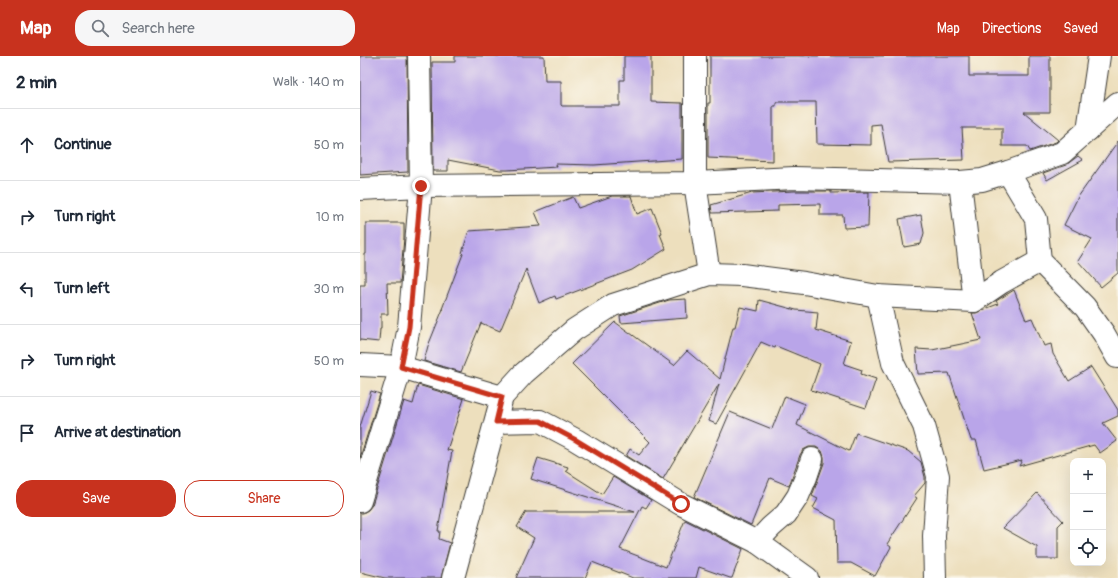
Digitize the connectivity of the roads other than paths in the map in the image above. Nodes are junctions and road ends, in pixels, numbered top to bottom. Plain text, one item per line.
1 (419, 56) edge
2 (695, 56) edge
3 (1099, 62) edge
4 (1118, 103) edge
5 (1088, 130) junction
6 (1008, 172) junction
7 (960, 182) junction
8 (695, 183) junction
9 (421, 186) junction
10 (360, 189) edge
11 (1040, 261) junction
12 (710, 274) junction
13 (878, 296) junction
14 (974, 301) junction
15 (1117, 357) dead end
16 (360, 365) edge
17 (401, 367) junction
18 (502, 397) junction
19 (496, 422) junction
20 (812, 459) dead end
21 (360, 501) edge
22 (758, 542) junction
23 (453, 578) edge
24 (807, 578) edge
25 (935, 578) edge

1 - 9 street
2 - 8 street
3 - 5 street
4 - 5 street
5 - 6 street
6 - 7 street
6 - 11 street
7 - 8 street
7 - 14 street
8 - 9 street
8 - 12 street
9 - 10 street
9 - 17 street
11 - 14 street
11 - 15 street
12 - 13 street
12 - 18 street
13 - 14 street
13 - 25 street
16 - 17 street
17 - 18 street
17 - 21 street
18 - 19 street
19 - 22 street
19 - 23 street
20 - 22 street
22 - 24 street

